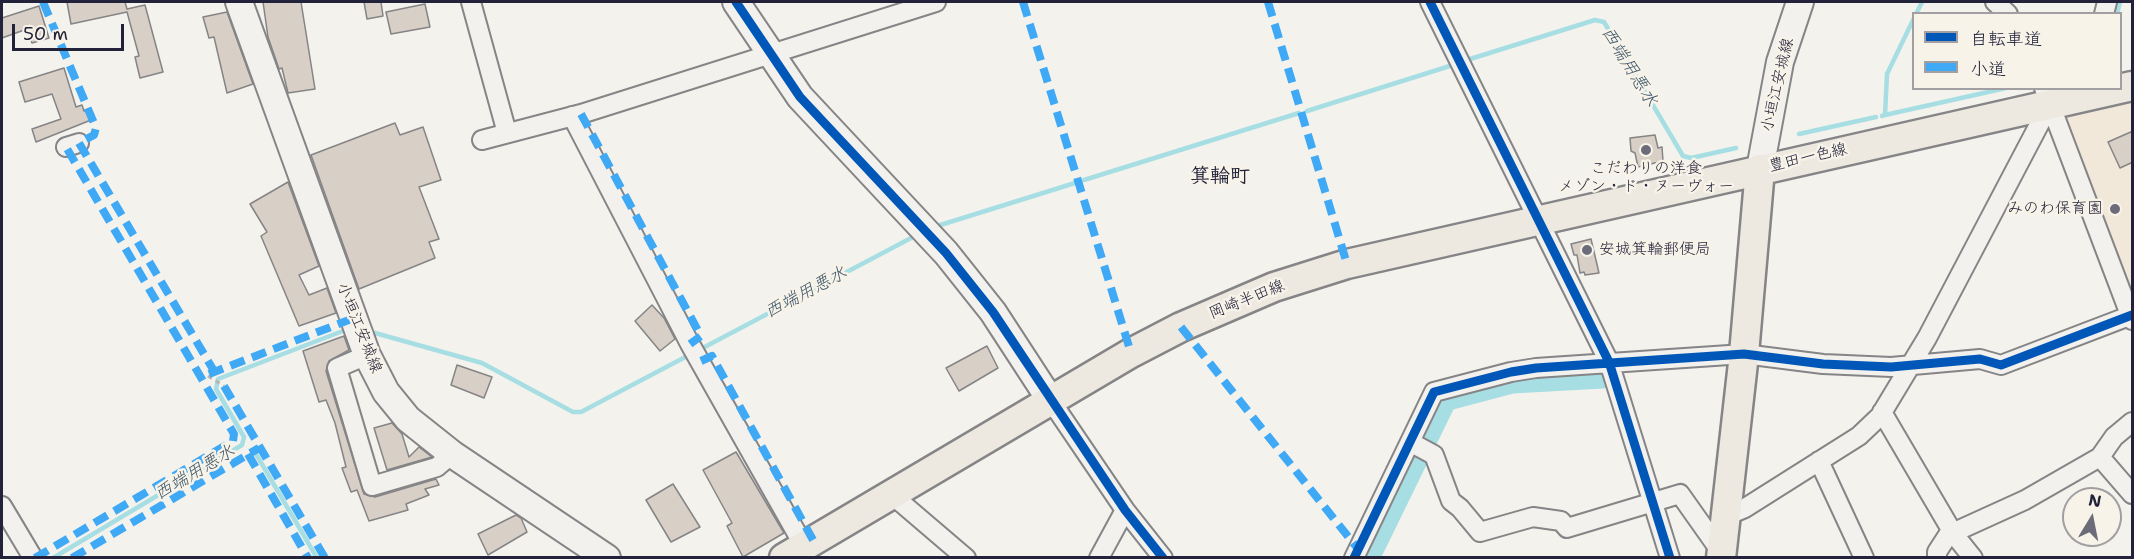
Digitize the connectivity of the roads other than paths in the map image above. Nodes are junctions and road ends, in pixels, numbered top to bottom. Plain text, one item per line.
1 (239, 2) edge
2 (471, 2) edge
3 (736, 2) edge
4 (936, 2) edge
5 (1430, 2) edge
6 (1800, 2) edge
7 (770, 55) junction
8 (2092, 90) edge
9 (2051, 94) edge
10 (572, 116) junction
11 (507, 133) junction
12 (482, 140) dead end
13 (1760, 169) junction
14 (1538, 219) junction
15 (2132, 317) edge
16 (1744, 354) junction
17 (367, 355) junction
18 (1609, 362) junction
19 (1911, 365) junction
20 (1052, 401) junction
21 (1882, 412) junction
22 (2133, 422) edge
23 (1410, 442) junction
24 (452, 454) junction
25 (2100, 457) junction
26 (1819, 461) junction
27 (891, 494) junction
28 (2133, 494) edge
29 (1652, 505) junction
30 (2, 506) edge
31 (1125, 510) junction
32 (1726, 516) junction
33 (1953, 533) junction
34 (794, 552) edge
35 (1721, 555) edge
36 (33, 558) edge
37 (607, 558) edge
38 (966, 558) edge
39 (1099, 558) edge
40 (1163, 558) edge
41 (1353, 558) edge
42 (1670, 558) edge
43 (1864, 558) edge
44 (1937, 558) edge
45 (1973, 558) edge

1 - 17 main road, 小垣江安城線
2 - 11 street
3 - 7 main road
4 - 7 street
5 - 14 street
6 - 13 main road, 小垣江安城線
7 - 10 street
7 - 20 main road
8 - 9 main road, 豊田一色線
9 - 13 main road, 豊田一色線
9 - 15 street
9 - 19 street
10 - 11 street
10 - 34 street
11 - 12 street
13 - 14 main road, 岡崎半田線
13 - 16 main road, 豊田一色線
14 - 18 street
14 - 20 main road, 岡崎半田線
15 - 19 street
16 - 18 street
16 - 19 street
16 - 32 main road, 豊田一色線
17 - 24 main road, 小垣江安城線
17 - 24 street
18 - 23 street
18 - 29 street
19 - 21 street
20 - 27 main road, 岡崎半田線
20 - 31 street
21 - 26 street
21 - 33 street
22 - 25 street
23 - 29 street
23 - 41 street
24 - 37 main road, 小垣江安城線
25 - 28 street
25 - 33 street
26 - 32 street
26 - 43 street
27 - 34 main road, 岡崎半田線
27 - 38 street
29 - 35 street
29 - 42 street
30 - 36 street
31 - 39 street
31 - 40 street
32 - 35 main road, 豊田一色線
33 - 44 street
33 - 45 street

